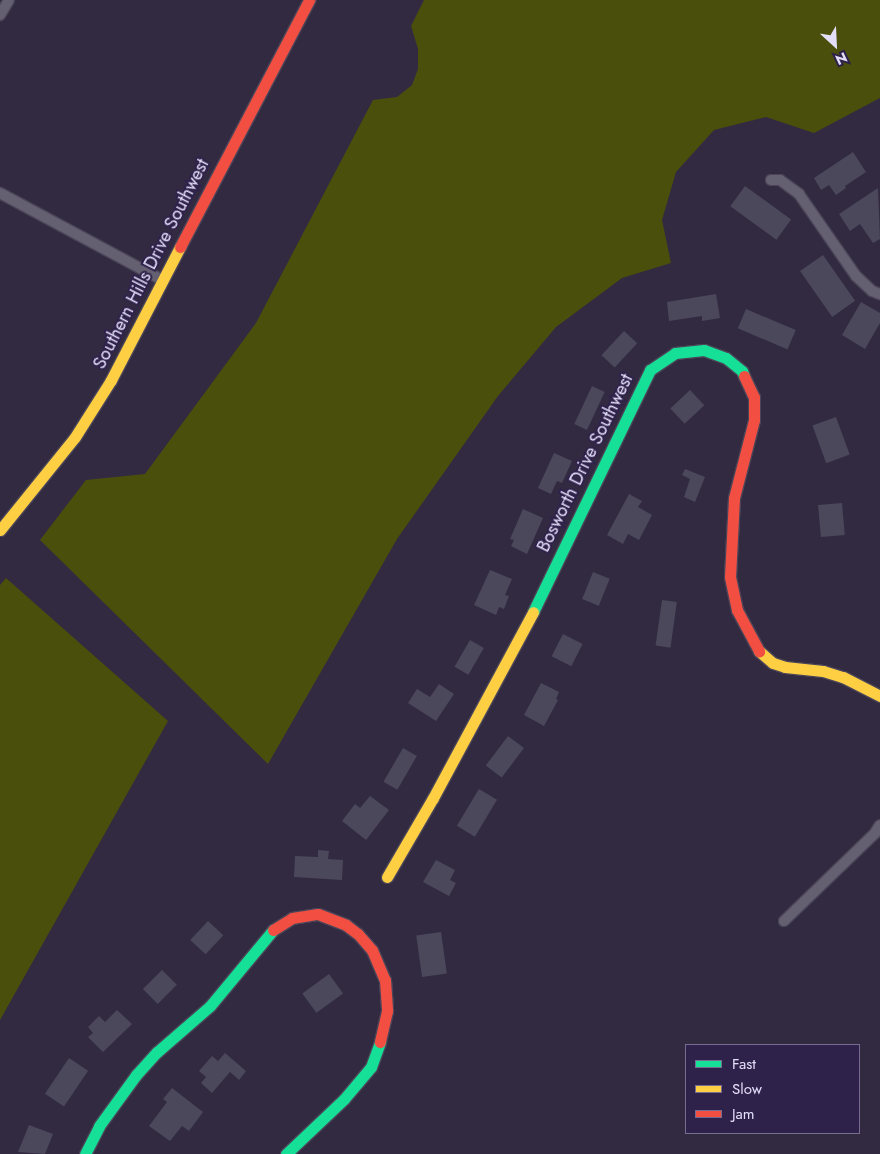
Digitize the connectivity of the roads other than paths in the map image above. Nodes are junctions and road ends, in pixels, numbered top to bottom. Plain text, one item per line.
1 (9, 0) edge
2 (309, 0) edge
3 (0, 14) edge
4 (771, 180) dead end
5 (0, 192) edge
6 (162, 280) junction
7 (880, 294) edge
8 (0, 530) edge
9 (880, 696) edge
10 (880, 826) edge
11 (386, 877) dead end
12 (784, 921) dead end
13 (85, 1154) edge
14 (286, 1154) edge

1 - 3 street
2 - 6 street, Southern Hills Drive Southwest
4 - 7 street
5 - 6 street
6 - 8 street, Southern Hills Drive Southwest
9 - 11 street, Bosworth Drive Southwest
10 - 12 street
13 - 14 street

